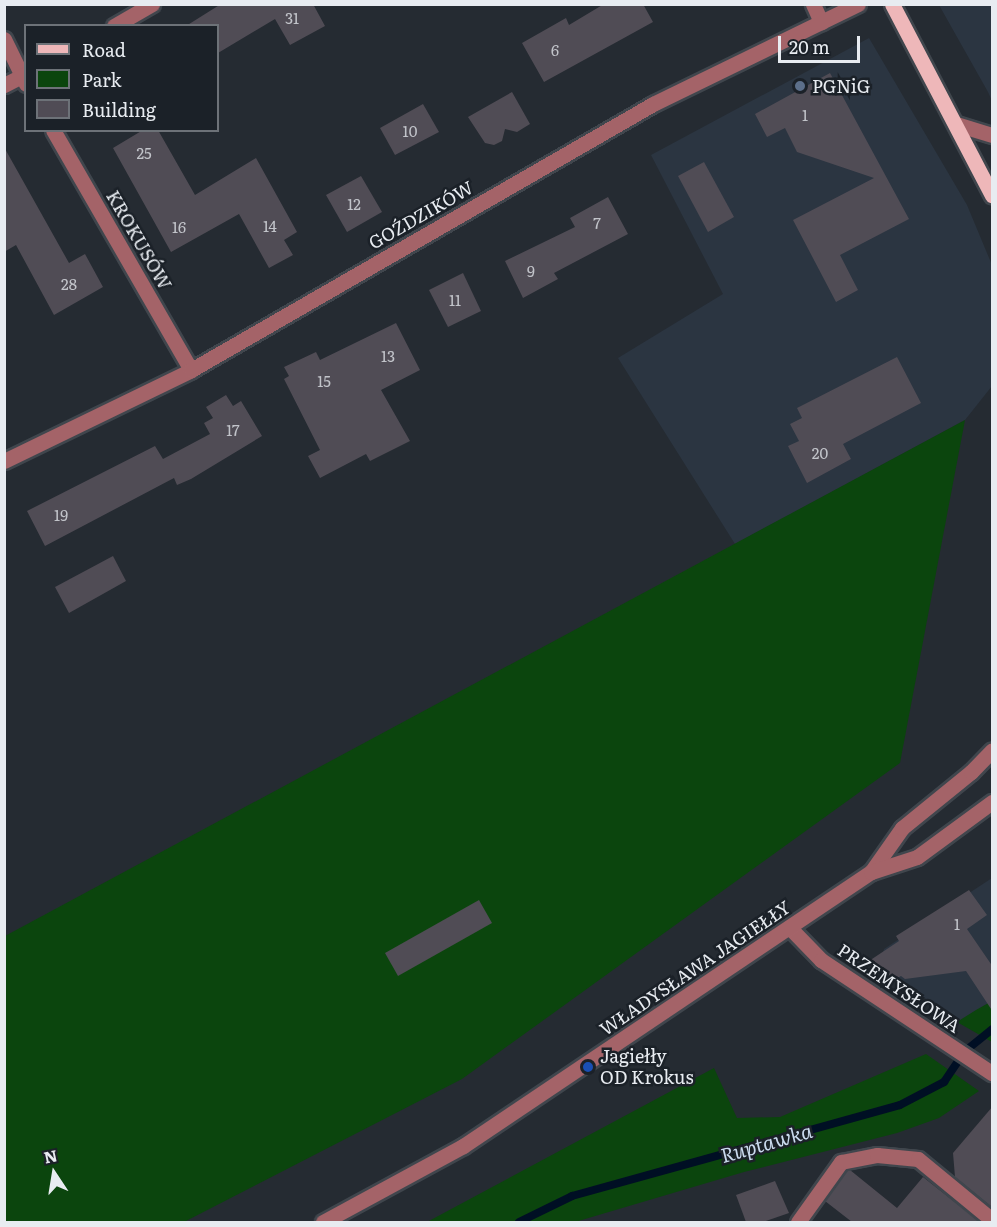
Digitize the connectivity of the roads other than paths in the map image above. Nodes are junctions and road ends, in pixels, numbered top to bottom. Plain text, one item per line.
1 (152, 4) edge
2 (813, 4) edge
3 (858, 4) edge
4 (892, 4) edge
5 (821, 22) junction
6 (117, 24) edge
7 (4, 39) edge
8 (24, 78) edge
9 (4, 85) edge
10 (956, 124) junction
11 (54, 132) edge
12 (993, 135) edge
13 (993, 195) edge
14 (191, 370) junction
15 (4, 461) edge
16 (993, 750) edge
17 (993, 802) edge
18 (871, 872) junction
19 (790, 928) junction
20 (986, 1070) edge
21 (993, 1220) edge
22 (323, 1222) edge
23 (798, 1222) edge

1 - 6 street
2 - 5 street
3 - 5 street, GOŹDZIKÓW
4 - 10 main road
5 - 14 street, GOŹDZIKÓW
7 - 8 street
8 - 9 street
10 - 12 street
10 - 13 main road
11 - 14 street, KROKUSÓW
14 - 15 street, GOŹDZIKÓW
16 - 18 street, WŁADYSŁAWA JAGIEŁŁY
17 - 18 street, WŁADYSŁAWA JAGIEŁŁY
18 - 19 street, WŁADYSŁAWA JAGIEŁŁY
19 - 20 street, PRZEMYSŁOWA
19 - 22 street, WŁADYSŁAWA JAGIEŁŁY
21 - 23 street

